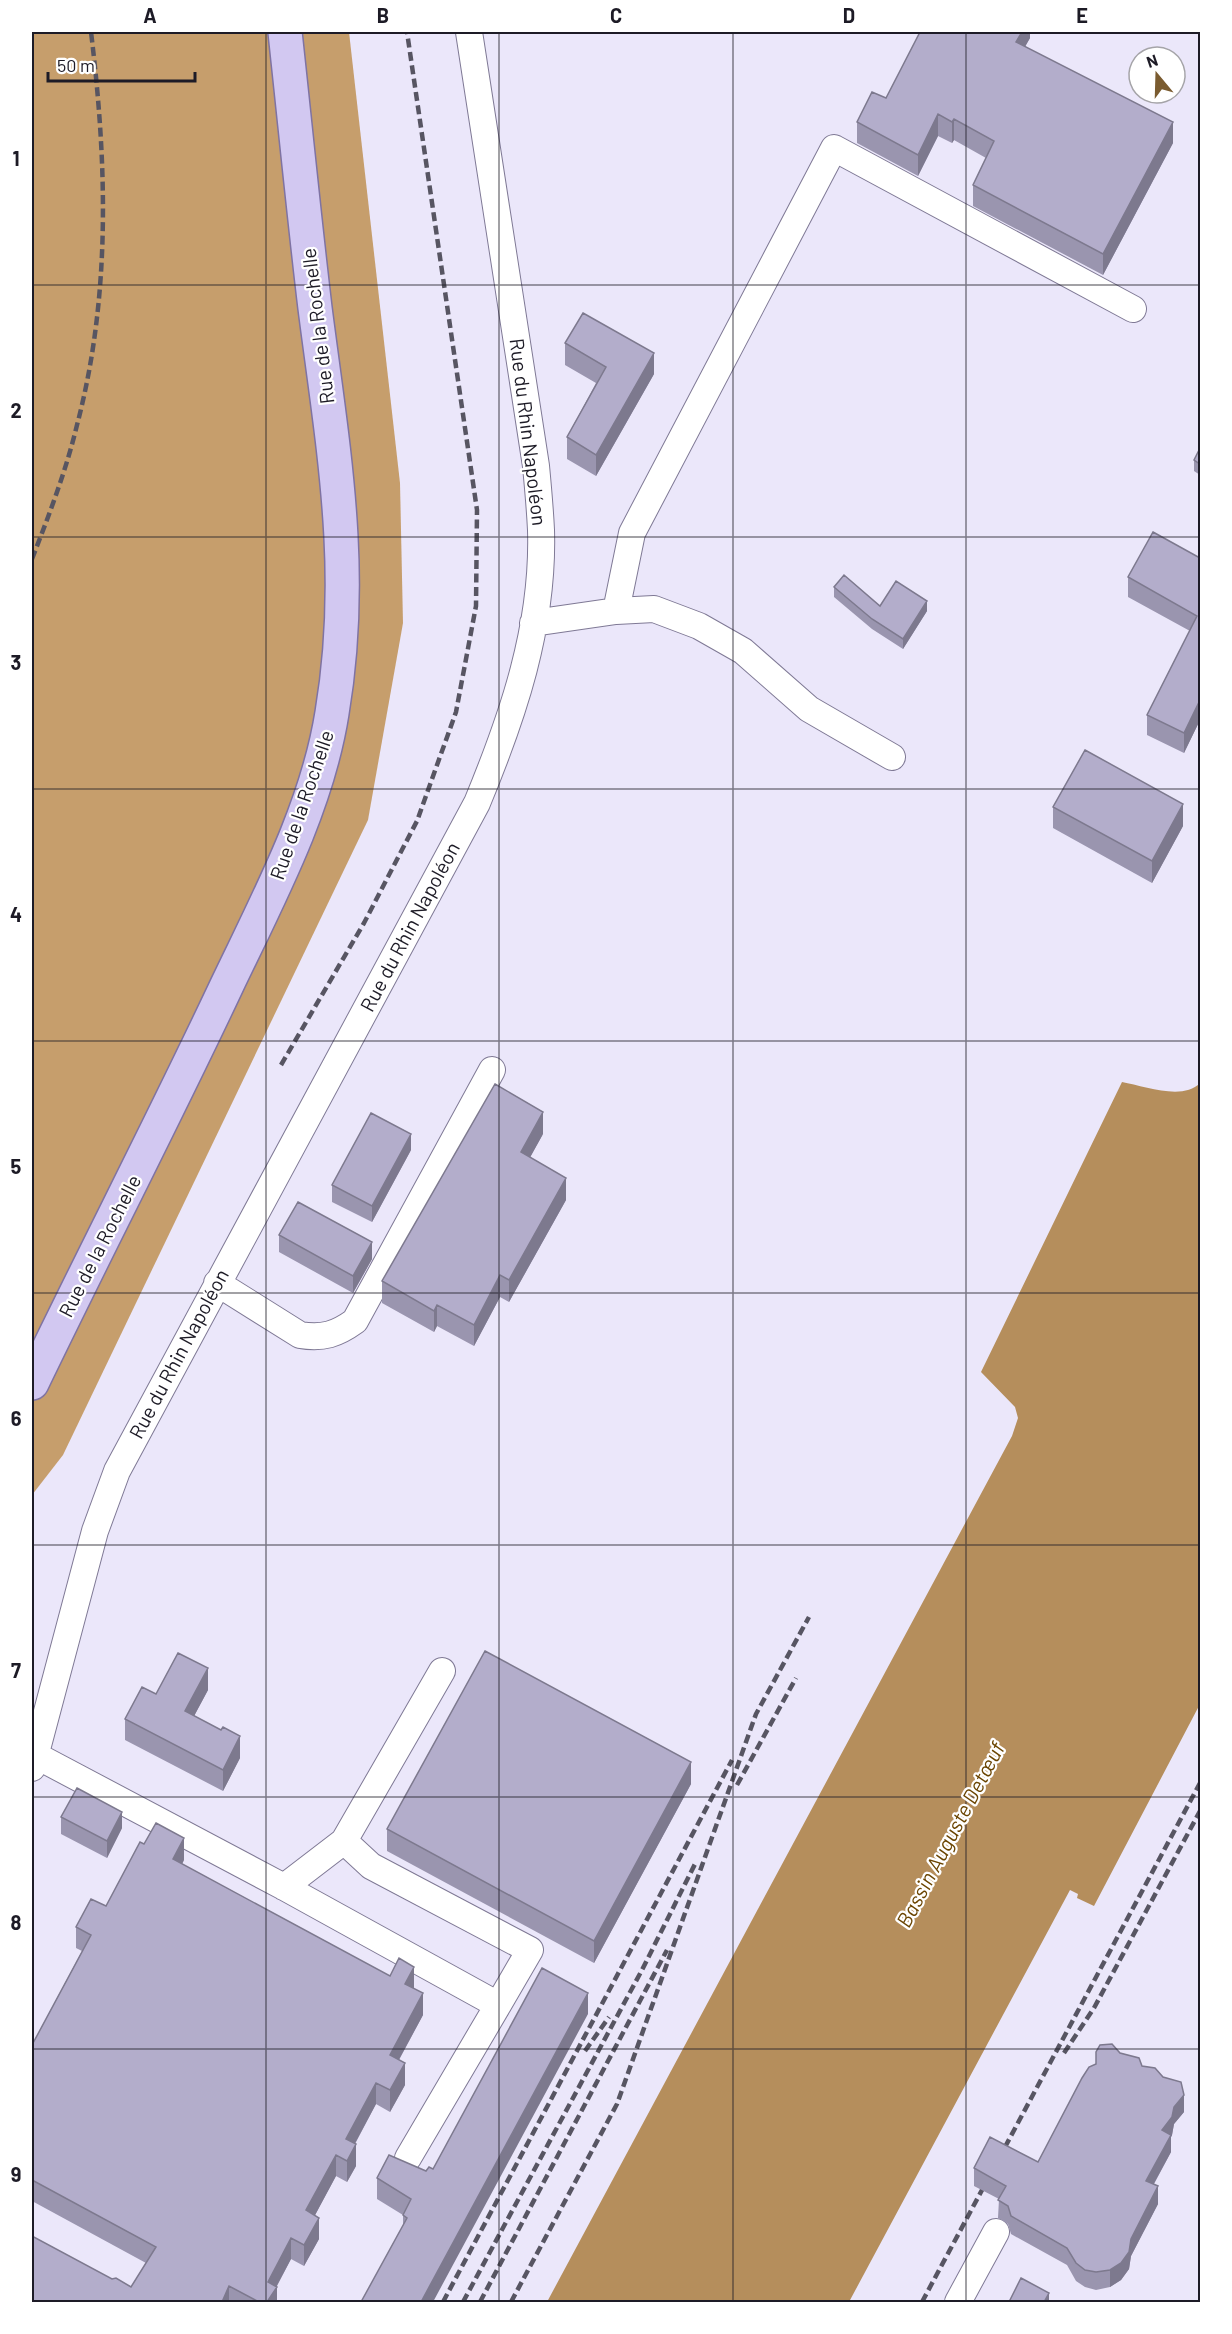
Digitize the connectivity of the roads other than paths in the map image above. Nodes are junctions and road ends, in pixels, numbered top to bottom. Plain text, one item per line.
1 (285, 32) edge
2 (469, 32) edge
3 (1133, 309) dead end
4 (616, 611) junction
5 (533, 623) junction
6 (892, 757) dead end
7 (492, 1070) dead end
8 (217, 1283) junction
9 (32, 1383) edge
10 (442, 1671) dead end
11 (33, 1761) edge
12 (344, 1841) junction
13 (284, 1887) junction
14 (498, 2005) junction
15 (408, 2158) dead end
16 (996, 2232) dead end
17 (958, 2302) edge

1 - 9 main road, Rue de la Rochelle
2 - 5 street, Rue du Rhin Napoléon
3 - 4 street
4 - 5 street
4 - 6 street
5 - 8 street, Rue du Rhin Napoléon
7 - 8 street
8 - 11 street, Rue du Rhin Napoléon
10 - 12 street
11 - 13 street
12 - 13 street
12 - 14 street
13 - 14 street
14 - 15 street
16 - 17 street

